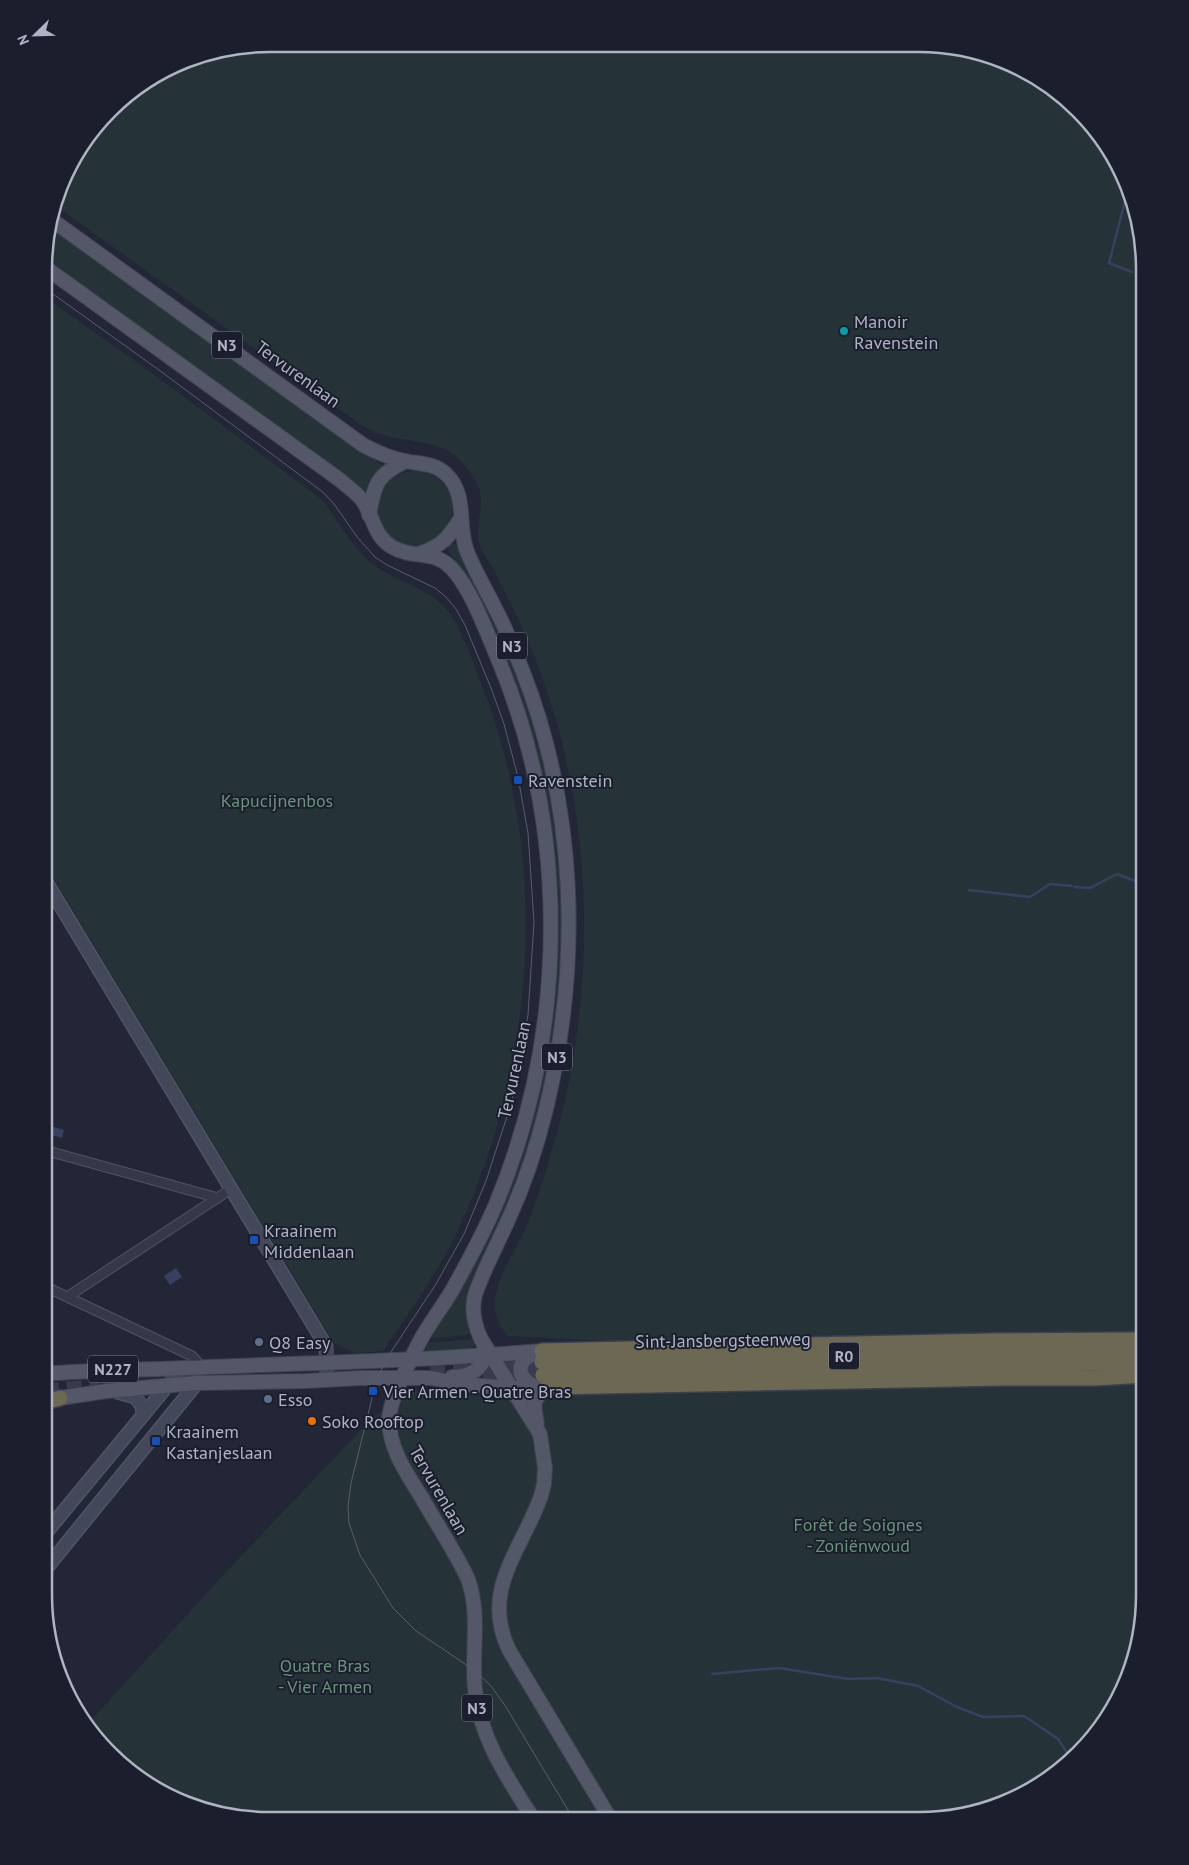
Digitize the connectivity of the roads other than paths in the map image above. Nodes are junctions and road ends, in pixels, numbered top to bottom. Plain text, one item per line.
1 (58, 224) edge
2 (52, 272) edge
3 (406, 461) junction
4 (369, 515) junction
5 (461, 518) junction
6 (420, 554) junction
7 (52, 892) edge
8 (52, 1152) edge
9 (231, 1190) junction
10 (218, 1198) junction
11 (52, 1290) edge
12 (67, 1297) junction
13 (1136, 1340) edge
14 (1136, 1350) edge
15 (488, 1356) junction
16 (410, 1359) junction
17 (327, 1362) junction
18 (1136, 1362) edge
19 (202, 1367) junction
20 (182, 1368) junction
21 (542, 1372) junction
22 (52, 1373) edge
23 (1136, 1375) edge
24 (377, 1378) junction
25 (402, 1378) junction
26 (431, 1378) junction
27 (327, 1379) junction
28 (197, 1383) junction
29 (168, 1385) junction
30 (511, 1388) junction
31 (107, 1391) junction
32 (52, 1397) edge
33 (60, 1398) junction
34 (52, 1400) edge
35 (392, 1404) junction
36 (143, 1415) junction
37 (128, 1432) junction
38 (540, 1434) junction
39 (145, 1446) junction
40 (52, 1525) edge
41 (52, 1561) edge
42 (529, 1812) edge
43 (607, 1812) edge

1 - 3 main road, Tervurenlaan / N3
2 - 4 main road, Tervurenlaan / N3
3 - 4 main road
3 - 5 main road, Tervurenlaan / N3
4 - 6 main road, Tervurenlaan / N3
5 - 6 main road
5 - 15 main road, Tervurenlaan / N3
6 - 16 main road, Tervurenlaan / N3
7 - 9 street
8 - 10 street
9 - 10 street
9 - 17 street
10 - 12 street
11 - 12 street
12 - 19 street
13 - 21 highway
14 - 21 highway, Sint-Jansbergsteenweg / R0
15 - 16 main road, N227
15 - 21 main road
15 - 26 main road, N227
15 - 30 main road
16 - 17 main road, N227
16 - 25 main road, Tervurenlaan / N3
17 - 19 main road, N227
17 - 27 street
18 - 21 highway, Sint-Jansbergsteenweg / R0
19 - 20 main road, N227
19 - 28 street
20 - 22 main road, N227
20 - 29 street
21 - 23 highway
21 - 30 main road
21 - 38 main road
24 - 25 main road, N227
24 - 27 main road, N227
24 - 35 main road
25 - 26 main road, N227
25 - 35 main road, Tervurenlaan / N3
26 - 30 main road
27 - 28 main road, N227
28 - 29 main road, N227
28 - 39 street
29 - 31 main road, N227
29 - 36 street
30 - 38 main road
31 - 33 main road, N227
31 - 36 street
32 - 33 street, N227
33 - 34 highway
35 - 42 main road, Tervurenlaan / N3
36 - 37 street
37 - 39 street
37 - 40 street
38 - 43 main road
39 - 41 street

